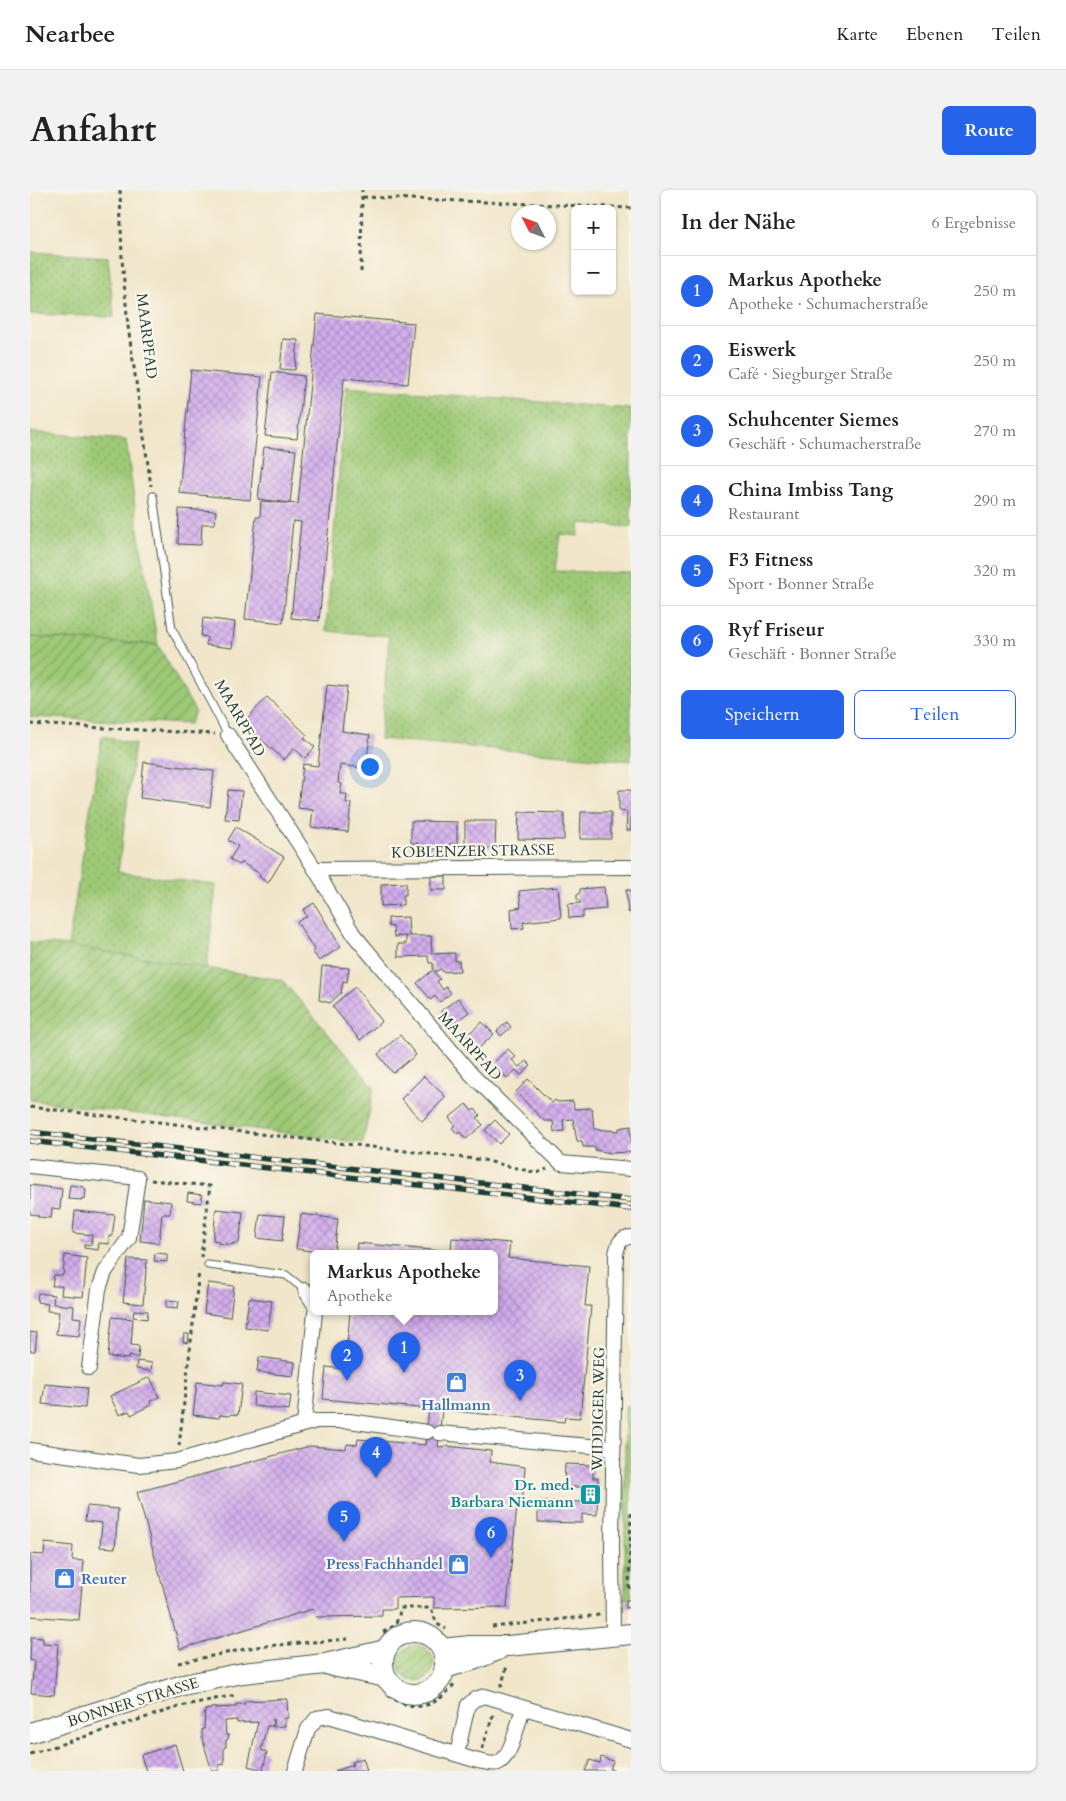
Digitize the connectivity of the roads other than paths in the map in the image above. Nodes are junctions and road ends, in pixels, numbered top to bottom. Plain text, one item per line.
1 (153, 496) road end
2 (228, 735) joint
3 (631, 867) edge
4 (315, 868) junction
5 (30, 1166) edge
6 (631, 1169) edge
7 (625, 1240) edge
8 (208, 1265) dead end
9 (305, 1290) joint
10 (310, 1298) edge
11 (314, 1315) edge
12 (90, 1368) dead end
13 (304, 1424) junction
14 (613, 1448) junction
15 (30, 1450) edge
16 (622, 1635) edge
17 (381, 1642) junction
18 (326, 1664) junction
19 (448, 1666) junction
20 (385, 1684) junction
21 (523, 1708) junction
22 (30, 1733) edge
23 (631, 1740) edge
24 (457, 1754) junction
25 (295, 1771) edge

1 - 2 lane, MAARPFAD
2 - 4 street, MAARPFAD
3 - 4 street, KOBLENZER STRASSE
4 - 6 street, MAARPFAD
5 - 12 street
7 - 14 street, WIDDIGER WEG
8 - 9 lane
9 - 10 street
11 - 13 street
13 - 14 street
13 - 15 street
14 - 16 street, WIDDIGER WEG
16 - 19 street
17 - 18 street, BONNER STRASSE
17 - 19 street
17 - 20 street
18 - 20 street, BONNER STRASSE
18 - 22 street, BONNER STRASSE
19 - 20 street
21 - 23 street
21 - 24 street
21 - 24 street
24 - 25 street

